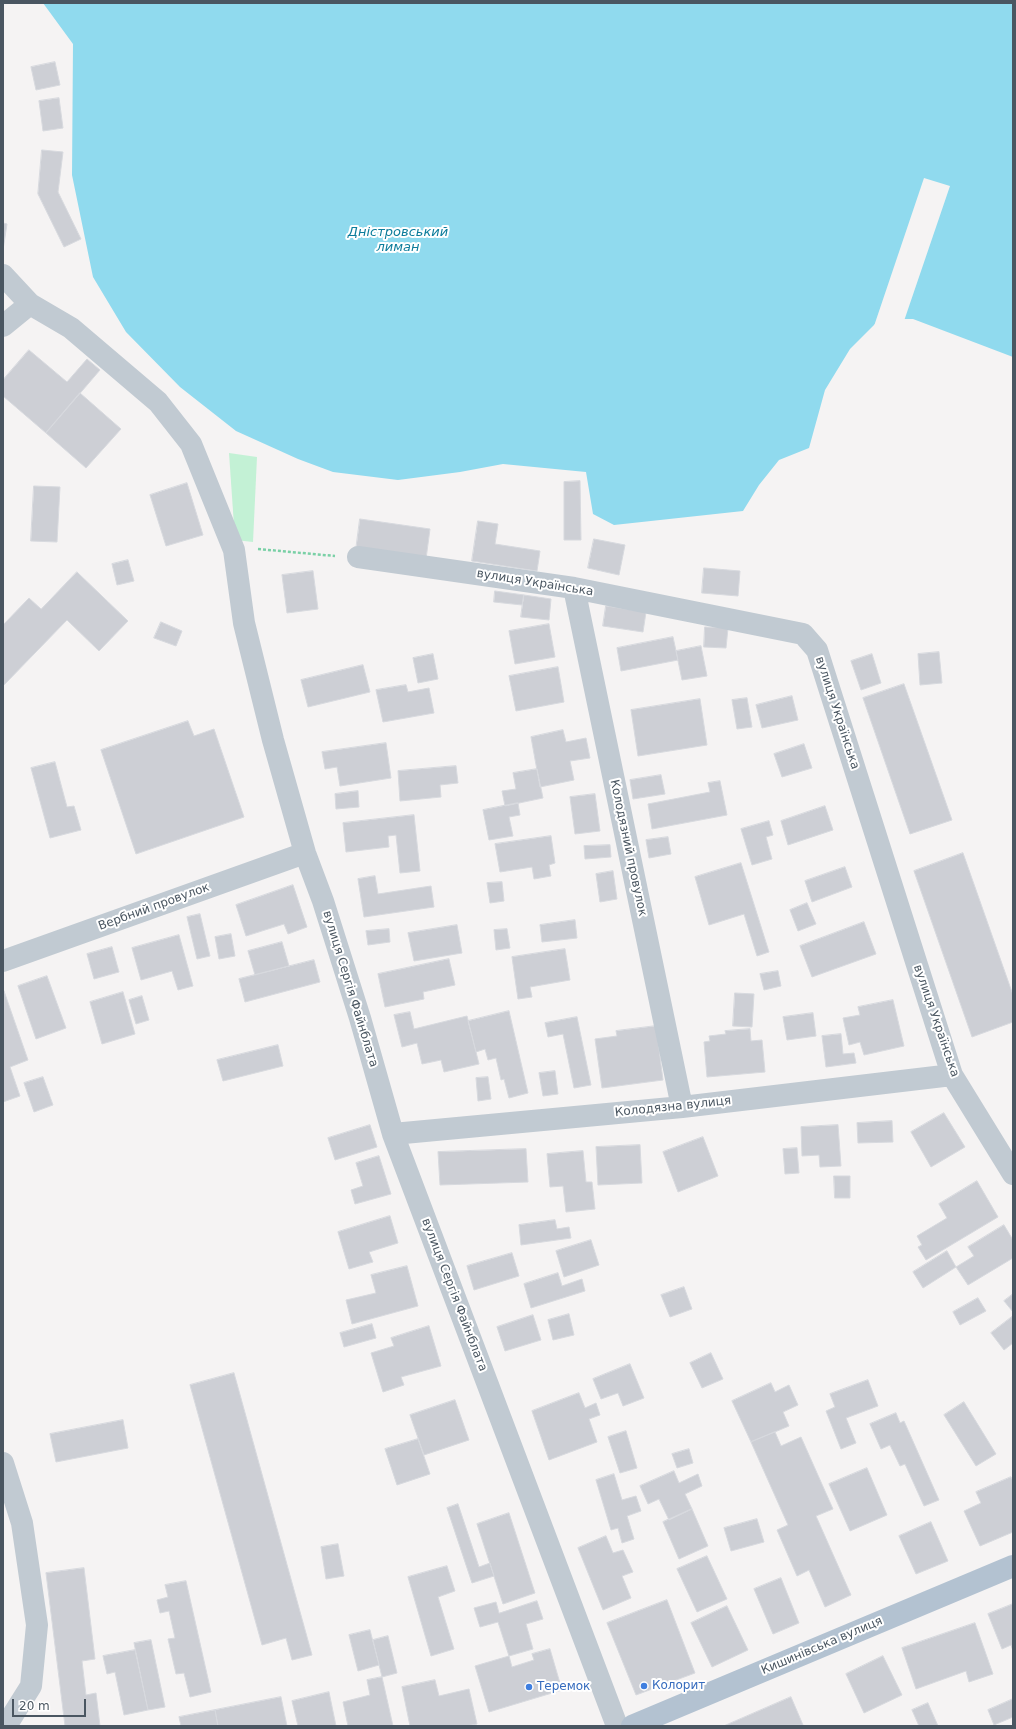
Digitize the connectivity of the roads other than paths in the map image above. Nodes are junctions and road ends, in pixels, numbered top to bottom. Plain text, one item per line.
1 (3, 275) edge
2 (30, 304) junction
3 (3, 326) edge
4 (358, 557) road end
5 (574, 588) junction
6 (305, 853) junction
7 (3, 961) edge
8 (952, 1075) junction
9 (682, 1107) junction
10 (393, 1134) junction
11 (1013, 1174) edge
12 (3, 1463) edge
13 (1013, 1566) edge
14 (6, 1726) edge
15 (617, 1726) edge
16 (632, 1726) edge

1 - 2 street, вулиця Сергія Файнблата
2 - 3 street
2 - 6 street, вулиця Сергія Файнблата
4 - 5 street, вулиця Українська
5 - 8 street, вулиця Українська
5 - 9 street, Колодязний провулок
6 - 7 street, Вербний провулок
6 - 10 street, вулиця Сергія Файнблата
8 - 9 street, Колодязна вулиця
8 - 11 street, вулиця Українська
9 - 10 street, Колодязна вулиця
10 - 15 street, вулиця Сергія Файнблата
12 - 14 street
13 - 16 main road, Кишинівська вулиця

